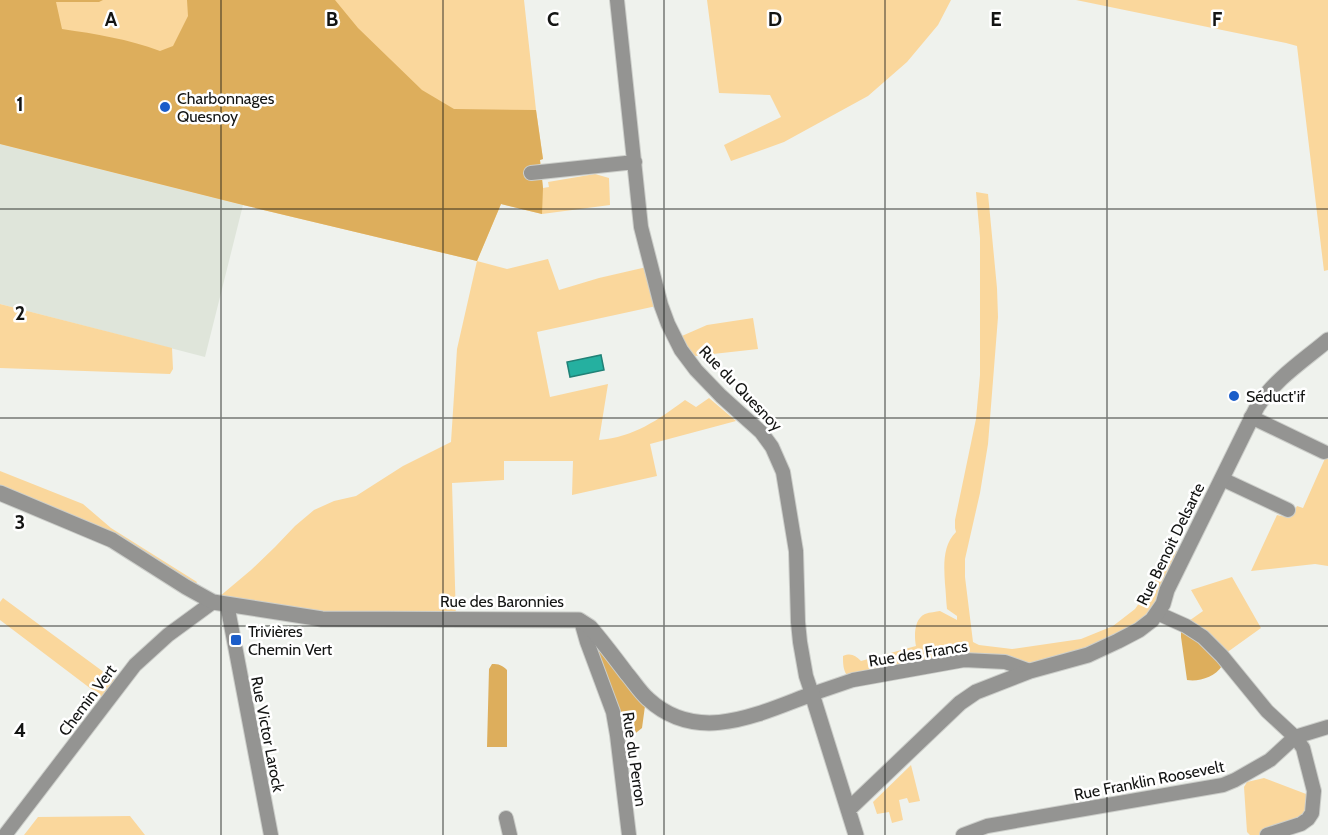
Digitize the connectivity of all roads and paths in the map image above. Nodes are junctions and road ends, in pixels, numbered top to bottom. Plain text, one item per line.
1 (617, 0) edge
2 (635, 162) junction
3 (531, 173) dead end
4 (1328, 340) edge
5 (1251, 417) junction
6 (1324, 452) dead end
7 (1222, 479) junction
8 (0, 493) edge
9 (1288, 510) dead end
10 (220, 603) junction
11 (1157, 613) junction
12 (581, 621) junction
13 (1030, 671) junction
14 (812, 694) junction
15 (1328, 727) edge
16 (1294, 737) junction
17 (849, 809) junction
18 (506, 818) dead end
19 (5, 835) edge
20 (271, 835) edge
21 (510, 835) edge
22 (629, 835) edge
23 (856, 835) edge
24 (963, 835) edge
25 (1267, 835) edge

1 - 2 street, Rue du Quesnoy
2 - 3 street
2 - 14 street, Rue du Quesnoy
4 - 5 street, Rue Benoit Delsarte
5 - 6 street
5 - 7 street, Rue Benoit Delsarte
7 - 9 street
7 - 11 street, Rue Benoit Delsarte
8 - 10 street, Rue des Baronnies
10 - 12 street, Rue des Baronnies
10 - 19 street, Chemin Vert
10 - 20 street, Rue Victor Larock
11 - 13 street, Rue Benoit Delsarte
11 - 16 street
12 - 14 street, Rue des Baronnies
12 - 22 street, Rue du Perron
13 - 14 street, Rue des Francs
13 - 17 street, Rue Benoit Delsarte
14 - 17 street, Rue du Quesnoy
15 - 16 street, Rue Franklin Roosevelt
16 - 24 street, Rue Franklin Roosevelt
16 - 25 street
17 - 23 street, Rue du Quesnoy
18 - 21 street

